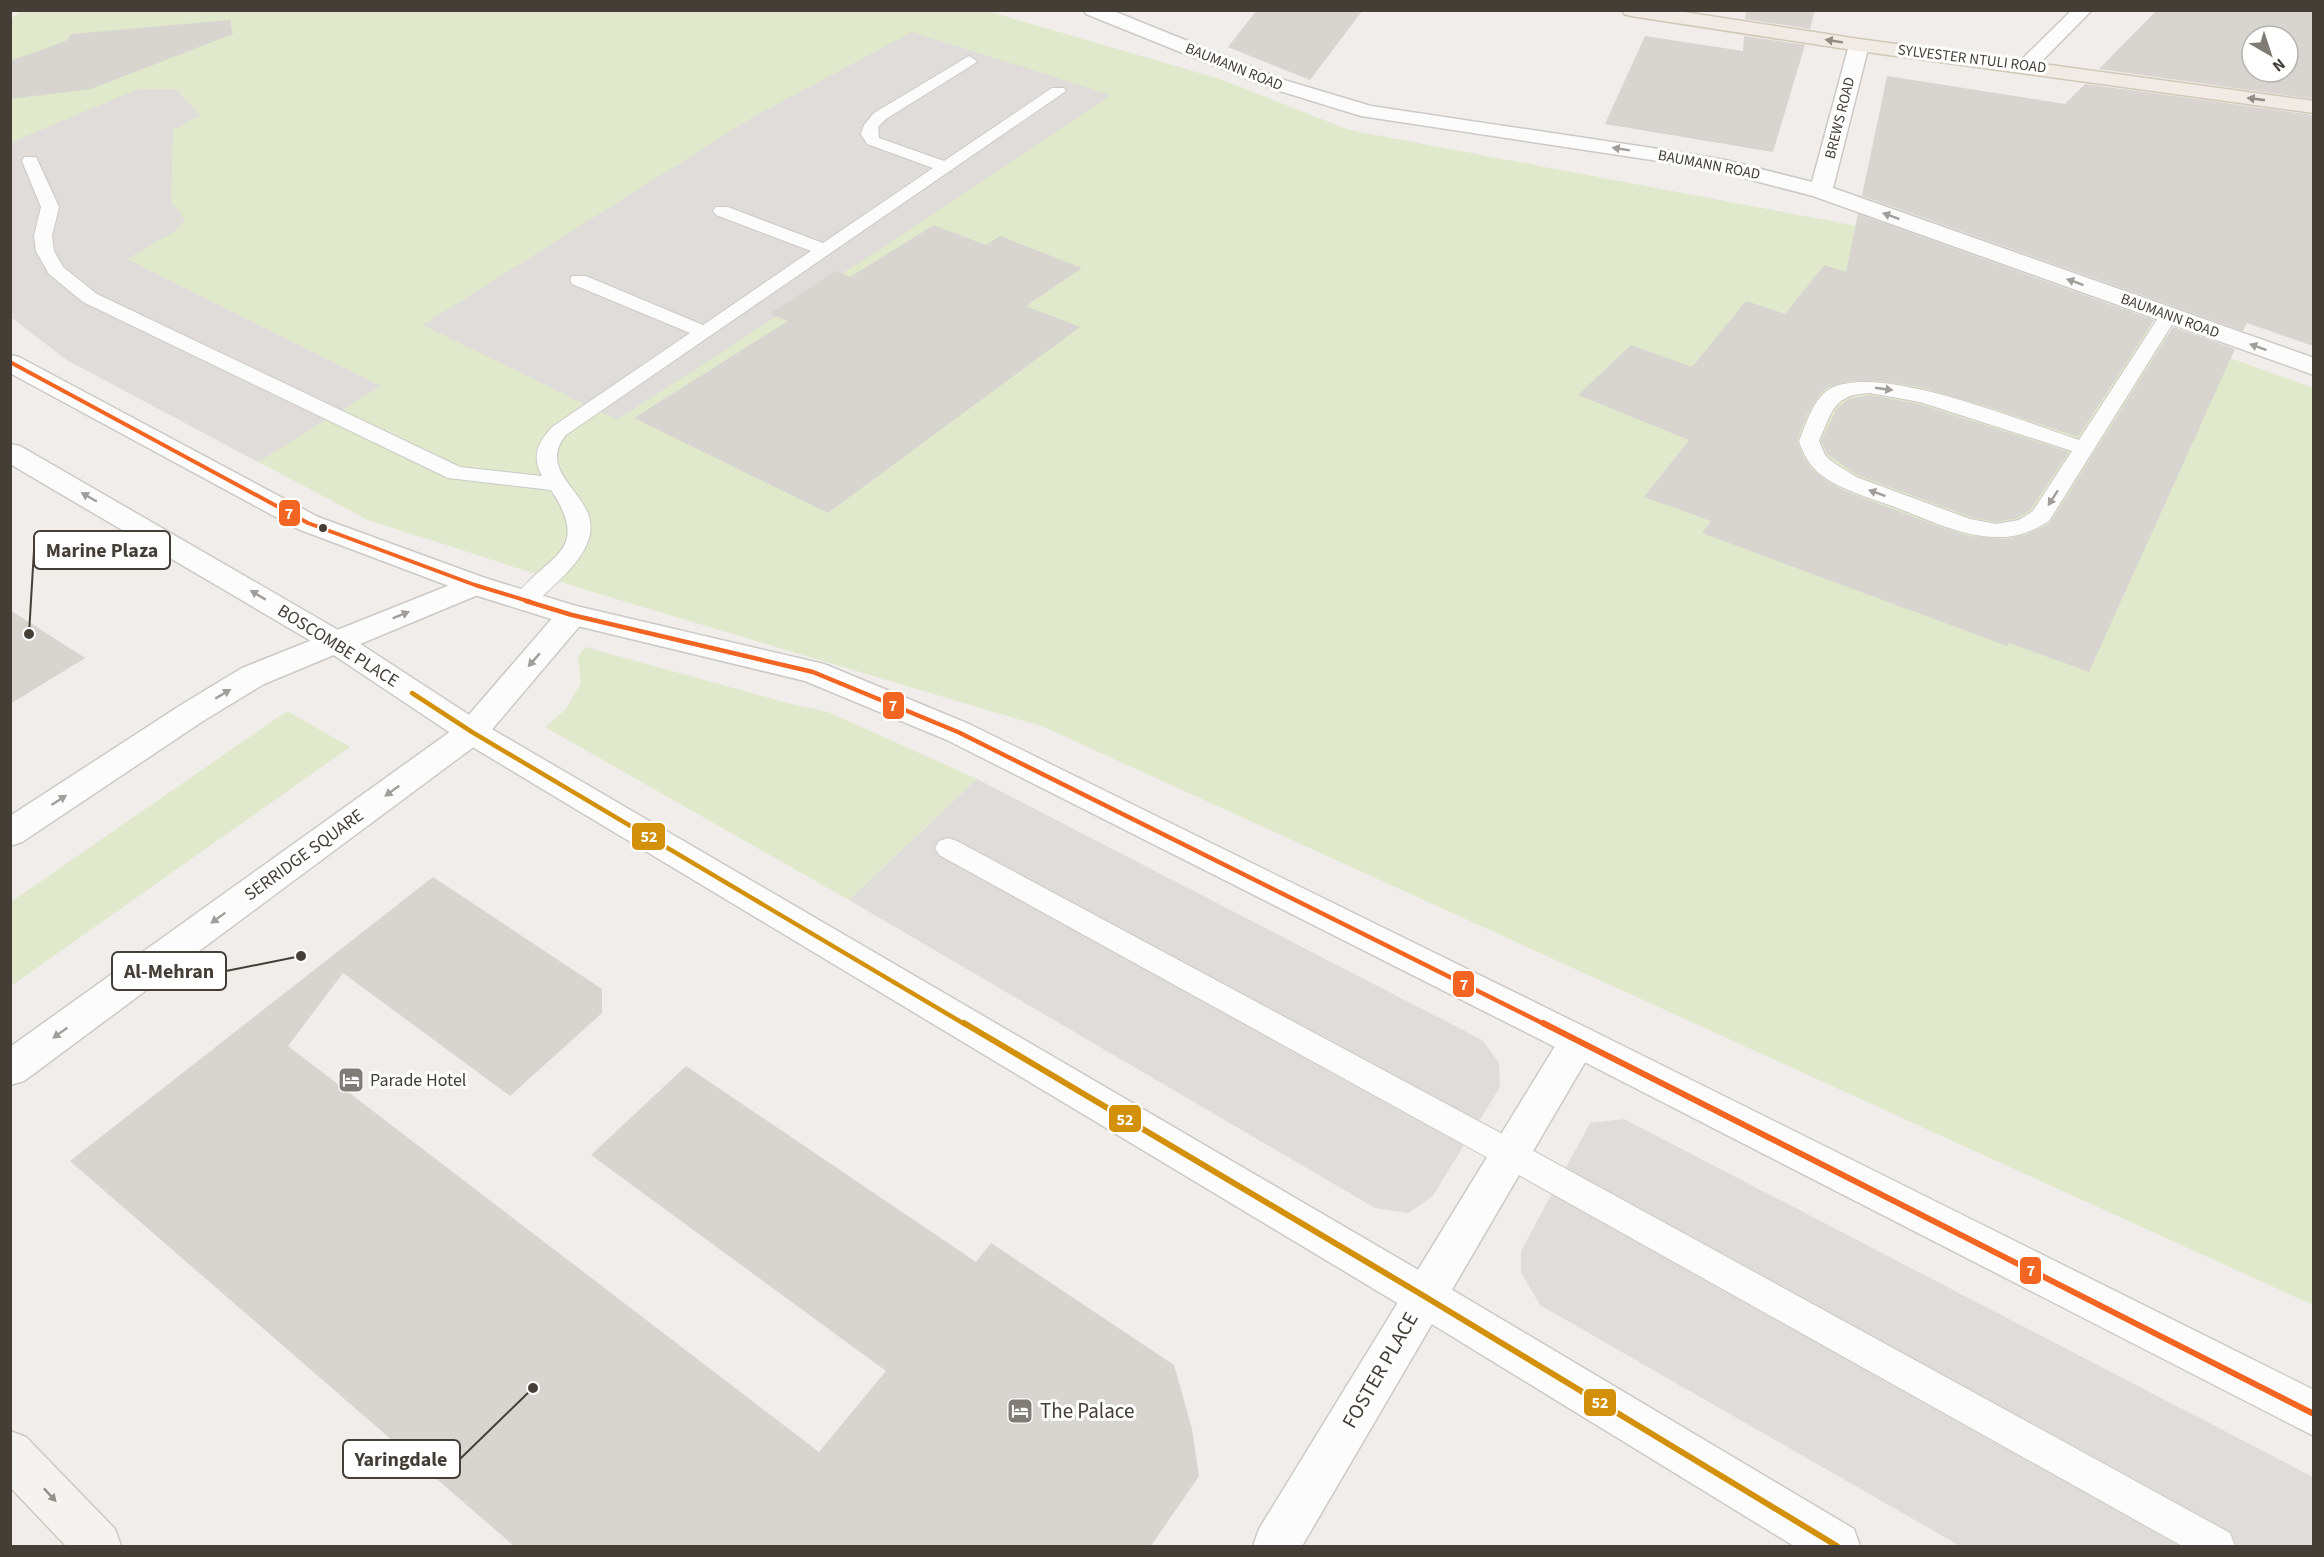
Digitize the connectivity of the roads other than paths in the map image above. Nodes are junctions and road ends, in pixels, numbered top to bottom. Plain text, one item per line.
1 (1093, 10) edge
2 (1631, 10) edge
3 (2083, 10) edge
4 (1859, 45) junction
5 (969, 61) dead end
6 (2026, 66) junction
7 (1058, 91) dead end
8 (2313, 107) edge
9 (30, 161) dead end
10 (946, 167) junction
11 (1821, 191) junction
12 (722, 211) dead end
13 (825, 250) junction
14 (579, 280) dead end
15 (2169, 315) junction
16 (704, 333) junction
17 (10, 362) edge
18 (2313, 367) edge
19 (2085, 449) junction
20 (10, 452) edge
21 (559, 484) junction
22 (475, 585) junction
23 (524, 601) junction
24 (572, 615) junction
25 (334, 641) junction
26 (472, 732) junction
27 (10, 833) edge
28 (948, 848) dead end
29 (1578, 1041) junction
30 (10, 1069) edge
31 (1510, 1154) junction
32 (1424, 1296) junction
33 (2313, 1414) edge
34 (10, 1453) edge
35 (98, 1546) edge
36 (1276, 1546) edge
37 (1837, 1546) edge
38 (2217, 1546) edge

11 -> 1 street, BAUMANN ROAD
4 -> 2 main road, SYLVESTER NTULI ROAD
3 - 6 street
4 - 6 main road, SYLVESTER NTULI ROAD
4 - 11 street, BREWS ROAD
5 - 10 lane
8 -> 6 main road, SYLVESTER NTULI ROAD
7 - 10 lane
9 - 21 lane
10 - 13 lane
15 -> 11 street, BAUMANN ROAD
12 - 13 lane
13 - 16 lane
14 - 16 lane
18 -> 15 street, BAUMANN ROAD
15 - 19 lane
16 - 21 lane
17 - 22 street
19 -> 19 lane
25 -> 20 street, BOSCOMBE PLACE
21 - 23 lane
22 - 23 street
25 -> 22 street
23 - 24 street
24 -> 26 street, SERRIDGE SQUARE
24 - 29 street
25 - 26 street, BOSCOMBE PLACE
27 -> 25 street
26 -> 30 street, SERRIDGE SQUARE
26 - 32 street, BOSCOMBE PLACE
28 - 31 lane
29 - 31 street, FOSTER PLACE
29 - 33 street
31 - 32 street, FOSTER PLACE
31 - 38 lane
32 - 36 street, FOSTER PLACE
32 - 37 street, BOSCOMBE PLACE
34 -> 35 main road

